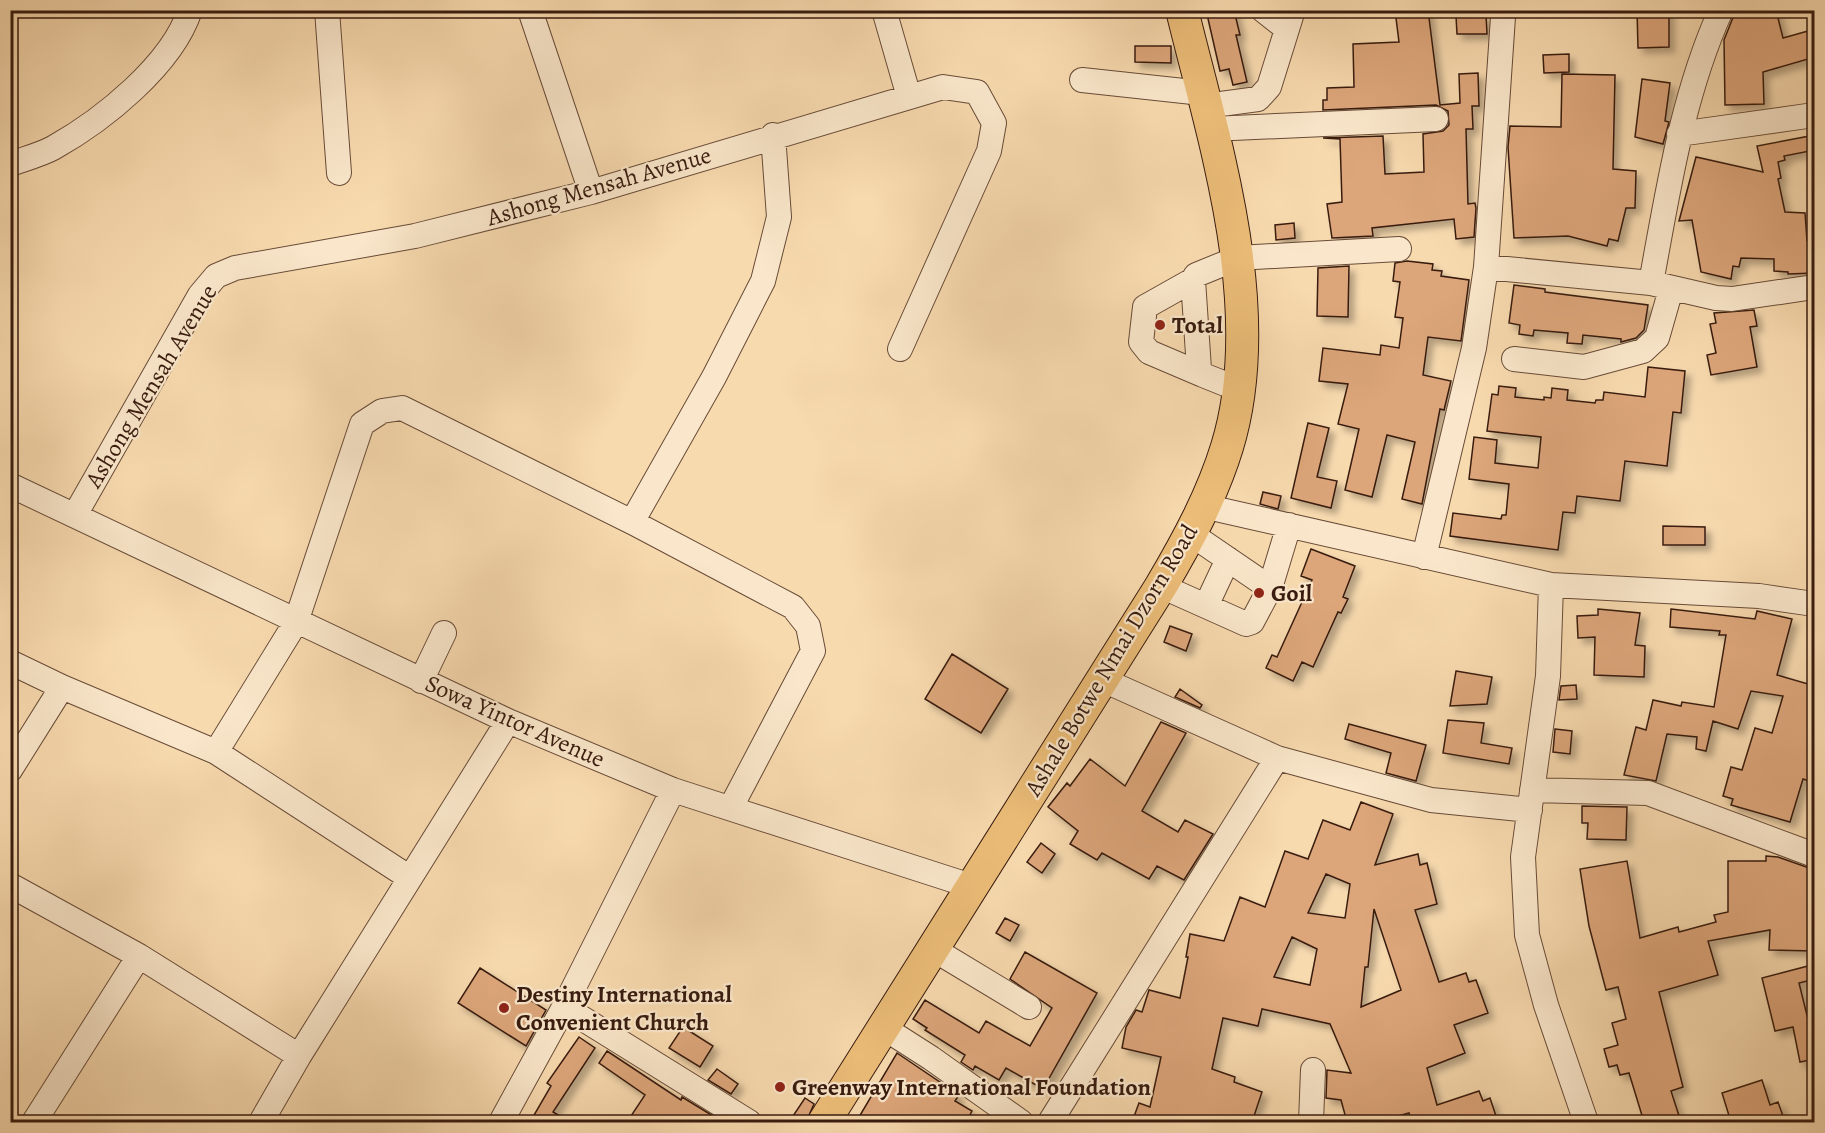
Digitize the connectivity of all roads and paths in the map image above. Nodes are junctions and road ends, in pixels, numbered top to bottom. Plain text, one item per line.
1 (190, 10) edge
2 (327, 10) edge
3 (530, 10) edge
4 (884, 10) edge
5 (1182, 10) edge
6 (1263, 10) edge
7 (1721, 10) edge
8 (1503, 17) dead end
9 (1290, 20) edge
10 (1082, 80) dead end
11 (909, 97) junction
12 (1206, 109) junction
13 (1815, 115) edge
14 (1436, 119) dead end
15 (1679, 134) junction
16 (773, 135) junction
17 (10, 164) edge
18 (339, 173) dead end
19 (591, 192) junction
20 (1399, 249) dead end
21 (1238, 258) junction
22 (1486, 267) junction
23 (1193, 280) junction
24 (1661, 286) junction
25 (1815, 287) edge
26 (900, 349) dead end
27 (1514, 359) dead end
28 (1203, 375) junction
29 (1238, 389) junction
30 (10, 485) edge
31 (75, 515) junction
32 (1197, 520) junction
33 (632, 522) junction
34 (1289, 525) junction
35 (1424, 558) junction
36 (1227, 559) junction
37 (1551, 585) junction
38 (1161, 586) junction
39 (1270, 588) junction
40 (1815, 604) edge
41 (1206, 606) junction
42 (296, 622) junction
43 (444, 633) dead end
44 (10, 662) edge
45 (1101, 680) junction
46 (421, 681) junction
47 (62, 687) junction
48 (508, 721) junction
49 (216, 752) junction
50 (1277, 758) junction
51 (10, 770) edge
52 (673, 790) junction
53 (1531, 800) junction
54 (731, 807) junction
55 (1815, 855) edge
56 (410, 879) junction
57 (10, 885) edge
58 (971, 886) junction
59 (933, 949) junction
60 (139, 956) junction
61 (1029, 1006) dead end
62 (564, 1008) junction
63 (884, 1028) junction
64 (299, 1056) junction
65 (1313, 1070) dead end
66 (34, 1122) edge
67 (261, 1122) edge
68 (501, 1122) edge
69 (749, 1122) edge
70 (824, 1122) edge
71 (1021, 1122) edge
72 (1050, 1122) edge
73 (1311, 1122) edge
74 (1586, 1122) edge

1 - 17 street
2 - 18 street
3 - 19 street
4 - 11 street
5 - 12 main road, Ashale Botwe Nmai Dzorn Road
6 - 9 street
7 - 15 street
8 - 22 street
9 - 12 street
10 - 12 street
11 - 16 street, Ashong Mensah Avenue
11 - 26 street, Ashong Mensah Avenue
12 - 14 street
12 - 21 main road, Ashale Botwe Nmai Dzorn Road
13 - 15 street
15 - 24 street
16 - 19 street, Ashong Mensah Avenue
16 - 33 street
19 - 31 street, Ashong Mensah Avenue
20 - 21 street
21 - 23 street
21 - 29 main road, Ashale Botwe Nmai Dzorn Road
22 - 24 street
22 - 35 street
23 - 28 street
23 - 28 street
24 - 25 street
24 - 27 street
28 - 29 street
29 - 32 main road, Ashale Botwe Nmai Dzorn Road
30 - 31 street, Sowa Yintor Avenue
31 - 42 street, Sowa Yintor Avenue
32 - 34 street
32 - 36 street
32 - 38 main road, Ashale Botwe Nmai Dzorn Road
33 - 42 street
33 - 54 street
34 - 35 street
34 - 39 street
35 - 37 street
36 - 39 street
36 - 41 street
37 - 40 street
37 - 53 street
38 - 41 street
38 - 45 main road, Ashale Botwe Nmai Dzorn Road
39 - 41 street
42 - 46 street, Sowa Yintor Avenue
42 - 49 street
43 - 46 street
44 - 47 street
45 - 50 street
45 - 58 main road, Ashale Botwe Nmai Dzorn Road
46 - 48 street, Sowa Yintor Avenue
47 - 49 street
47 - 51 street
48 - 52 street, Sowa Yintor Avenue
48 - 56 street
49 - 56 street
50 - 53 street
50 - 72 street
52 - 54 street, Sowa Yintor Avenue
52 - 62 street
53 - 55 street
53 - 74 street
54 - 58 street, Sowa Yintor Avenue
56 - 64 street
57 - 60 street
58 - 59 main road, Ashale Botwe Nmai Dzorn Road
59 - 61 street
59 - 63 main road, Ashale Botwe Nmai Dzorn Road
60 - 64 street
60 - 66 street
62 - 68 street
62 - 69 street
63 - 70 main road, Ashale Botwe Nmai Dzorn Road
63 - 71 street
64 - 67 street
65 - 73 street

